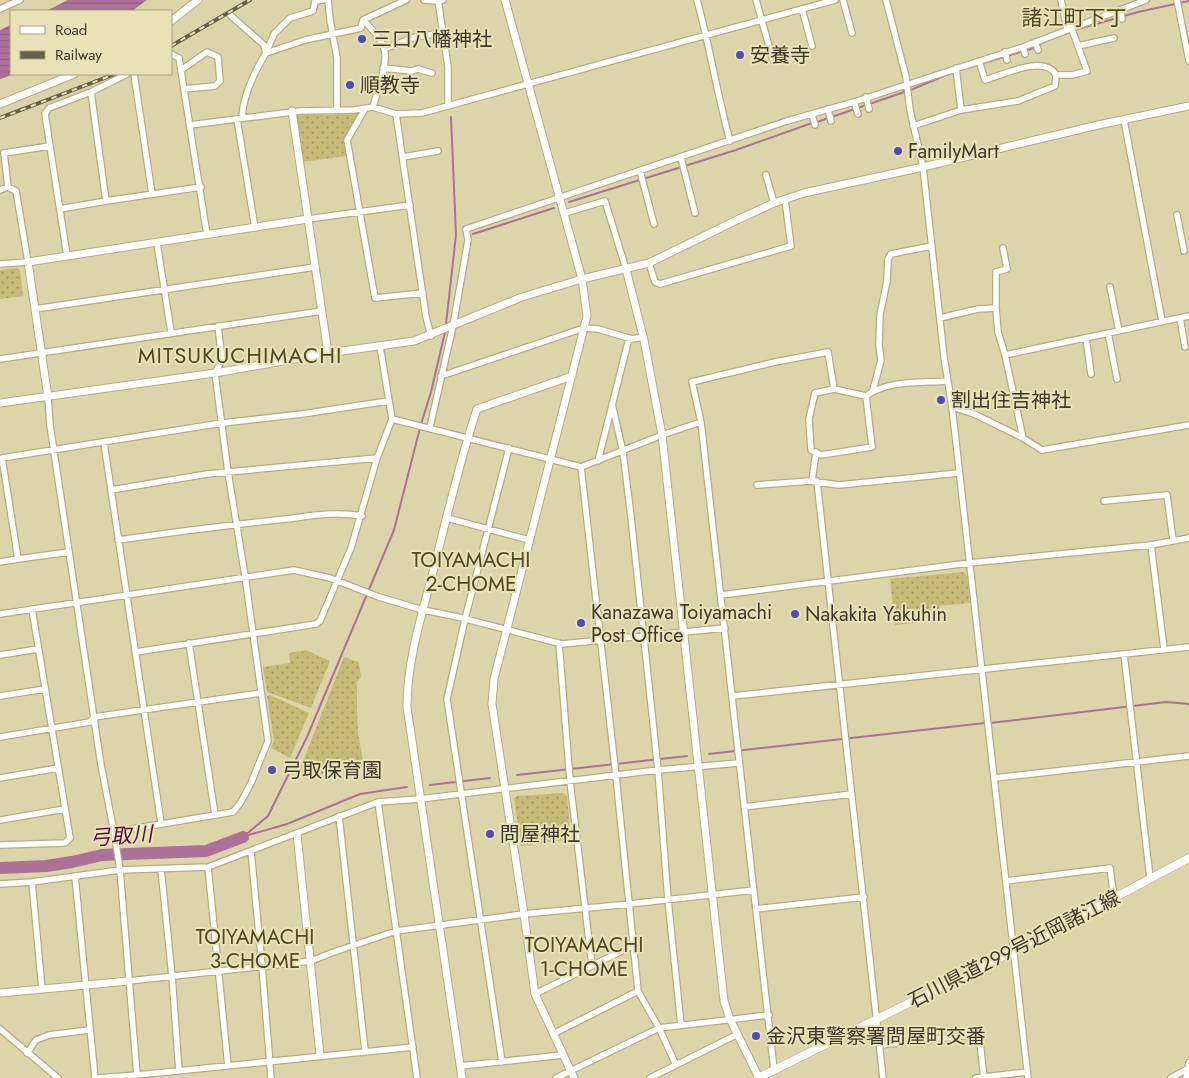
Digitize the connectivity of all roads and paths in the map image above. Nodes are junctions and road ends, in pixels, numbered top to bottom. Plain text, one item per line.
1 (20, 0) edge
2 (198, 0) edge
3 (323, 0) edge
4 (328, 0) edge
5 (406, 0) edge
6 (424, 0) edge
7 (440, 0) edge
8 (505, 0) edge
9 (697, 0) edge
10 (756, 0) edge
11 (835, 0) edge
12 (843, 0) edge
13 (886, 0) edge
14 (1061, 0) edge
15 (1146, 0) edge
16 (1178, 3) edge
17 (0, 9) edge
18 (802, 9) junction
19 (1120, 10) junction
20 (230, 15) dead end
21 (1122, 19) dead end
22 (363, 20) junction
23 (761, 20) junction
24 (172, 21) edge
25 (1071, 30) junction
26 (443, 33) junction
27 (852, 34) dead end
28 (333, 35) junction
29 (706, 35) junction
30 (1114, 38) dead end
31 (1035, 42) junction
32 (812, 46) dead end
33 (1078, 46) junction
34 (1023, 47) junction
35 (384, 49) junction
36 (1038, 50) dead end
37 (266, 52) junction
38 (1006, 52) junction
39 (172, 54) edge
40 (1025, 54) dead end
41 (773, 60) dead end
42 (1008, 60) dead end
43 (979, 61) junction
44 (1189, 61) edge
45 (383, 68) junction
46 (181, 70) junction
47 (957, 71) junction
48 (432, 73) dead end
49 (72, 75) edge
50 (125, 75) edge
51 (134, 75) edge
52 (1056, 75) junction
53 (528, 83) junction
54 (184, 89) junction
55 (907, 89) junction
56 (91, 92) junction
57 (866, 99) junction
58 (854, 103) junction
59 (0, 104) edge
60 (448, 106) junction
61 (1189, 106) edge
62 (373, 107) junction
63 (365, 109) junction
64 (869, 109) dead end
65 (961, 110) junction
66 (336, 111) junction
67 (829, 111) junction
68 (292, 112) junction
69 (396, 114) junction
70 (858, 114) dead end
71 (812, 116) junction
72 (240, 119) junction
73 (1124, 120) junction
74 (831, 121) dead end
75 (190, 125) junction
76 (815, 125) dead end
77 (912, 126) junction
78 (730, 141) junction
79 (50, 146) junction
80 (438, 151) dead end
81 (2, 154) edge
82 (403, 157) junction
83 (681, 160) junction
84 (923, 167) junction
85 (766, 175) dead end
86 (642, 176) junction
87 (8, 187) junction
88 (201, 187) junction
89 (0, 190) edge
90 (152, 194) junction
91 (561, 198) junction
92 (785, 198) junction
93 (106, 201) junction
94 (774, 202) junction
95 (410, 205) junction
96 (60, 209) junction
97 (360, 212) junction
98 (695, 212) dead end
99 (565, 213) junction
100 (1177, 215) dead end
101 (308, 219) junction
102 (654, 224) dead end
103 (254, 228) junction
104 (207, 235) junction
105 (156, 243) junction
106 (932, 246) junction
107 (1003, 248) dead end
108 (1184, 251) dead end
109 (67, 256) junction
110 (28, 262) junction
111 (649, 263) junction
112 (0, 264) edge
113 (315, 267) junction
114 (626, 269) junction
115 (582, 279) junction
116 (1110, 287) dead end
117 (163, 290) junction
118 (423, 293) junction
119 (996, 308) junction
120 (34, 309) junction
121 (322, 311) junction
122 (1189, 316) edge
123 (940, 318) junction
124 (1180, 318) junction
125 (1162, 322) junction
126 (218, 326) junction
127 (451, 327) junction
128 (584, 328) junction
129 (1119, 331) junction
130 (171, 332) junction
131 (1108, 333) junction
132 (431, 336) junction
133 (644, 336) junction
134 (629, 338) junction
135 (1086, 338) junction
136 (380, 346) junction
137 (1185, 347) dead end
138 (41, 352) junction
139 (328, 353) junction
140 (1005, 355) junction
141 (0, 359) edge
142 (215, 373) junction
143 (1091, 374) dead end
144 (441, 376) junction
145 (572, 376) junction
146 (1118, 379) dead end
147 (947, 381) junction
148 (834, 388) junction
149 (873, 390) junction
150 (866, 396) junction
151 (48, 397) junction
152 (388, 401) junction
153 (0, 403) edge
154 (612, 404) junction
155 (952, 408) junction
156 (392, 419) junction
157 (701, 422) junction
158 (222, 423) junction
159 (1189, 425) edge
160 (428, 427) junction
161 (662, 435) junction
162 (468, 437) junction
163 (1023, 438) junction
164 (104, 443) junction
165 (509, 448) junction
166 (54, 450) junction
167 (623, 452) junction
168 (816, 452) junction
169 (378, 458) junction
170 (1, 459) edge
171 (550, 459) junction
172 (598, 460) junction
173 (581, 467) junction
174 (228, 472) junction
175 (959, 473) junction
176 (815, 481) junction
177 (757, 486) dead end
178 (111, 490) junction
179 (1104, 501) dead end
180 (362, 516) junction
181 (447, 518) junction
182 (236, 523) junction
183 (489, 529) junction
184 (1189, 538) edge
185 (118, 540) junction
186 (529, 540) junction
187 (1173, 540) junction
188 (1151, 544) junction
189 (69, 552) junction
190 (18, 558) junction
191 (0, 562) edge
192 (969, 563) junction
193 (245, 576) junction
194 (338, 581) junction
195 (827, 582) junction
196 (127, 594) junction
197 (721, 594) junction
198 (76, 602) junction
199 (32, 609) junction
200 (423, 610) junction
201 (0, 614) edge
202 (465, 619) junction
203 (725, 628) junction
204 (506, 631) junction
205 (253, 632) junction
206 (684, 632) junction
207 (643, 636) junction
208 (600, 641) junction
209 (189, 643) junction
210 (559, 644) junction
211 (1189, 647) edge
212 (38, 649) junction
213 (1164, 650) junction
214 (136, 652) junction
215 (1124, 654) junction
216 (0, 655) edge
217 (982, 670) junction
218 (839, 685) junction
219 (45, 689) junction
220 (261, 693) junction
221 (0, 696) edge
222 (733, 696) junction
223 (198, 702) junction
224 (145, 709) junction
225 (94, 717) junction
226 (51, 728) junction
227 (0, 737) edge
228 (1189, 756) edge
229 (1136, 762) junction
230 (739, 763) junction
231 (698, 767) junction
232 (58, 768) junction
233 (657, 768) junction
234 (616, 776) junction
235 (0, 778) edge
236 (570, 778) junction
237 (994, 778) junction
238 (505, 788) junction
239 (461, 793) junction
240 (852, 794) junction
241 (420, 799) junction
242 (378, 802) junction
243 (744, 807) junction
244 (65, 809) junction
245 (214, 815) junction
246 (339, 816) junction
247 (0, 820) edge
248 (161, 823) junction
249 (297, 834) junction
250 (115, 835) junction
251 (0, 846) edge
252 (250, 851) junction
253 (1189, 858) edge
254 (119, 867) junction
255 (208, 867) junction
256 (161, 869) junction
257 (75, 876) junction
258 (1150, 878) junction
259 (1006, 880) junction
260 (32, 882) junction
261 (0, 884) edge
262 (754, 890) junction
263 (713, 894) junction
264 (864, 897) junction
265 (1114, 898) junction
266 (668, 900) junction
267 (630, 904) junction
268 (585, 908) junction
269 (756, 910) junction
270 (524, 914) junction
271 (480, 920) junction
272 (438, 925) junction
273 (396, 931) junction
274 (354, 945) junction
275 (634, 945) junction
276 (1014, 951) junction
277 (311, 961) junction
278 (262, 966) junction
279 (592, 966) junction
280 (220, 971) junction
281 (172, 976) junction
282 (129, 981) junction
283 (85, 985) junction
284 (42, 989) junction
285 (638, 991) junction
286 (0, 993) edge
287 (535, 994) junction
288 (769, 1015) junction
289 (730, 1019) junction
290 (877, 1020) junction
291 (681, 1026) junction
292 (659, 1028) junction
293 (0, 1029) edge
294 (90, 1030) junction
295 (553, 1034) junction
296 (738, 1034) junction
297 (880, 1045) junction
298 (413, 1047) junction
299 (365, 1051) junction
300 (26, 1053) junction
301 (563, 1054) junction
302 (320, 1055) junction
303 (270, 1061) junction
304 (502, 1062) junction
305 (676, 1065) junction
306 (228, 1066) junction
307 (460, 1066) junction
308 (1188, 1067) edge
309 (774, 1070) junction
310 (179, 1071) junction
311 (571, 1071) junction
312 (137, 1075) junction
313 (1028, 1075) edge
314 (58, 1078) edge
315 (95, 1078) edge
316 (99, 1078) edge
317 (271, 1078) edge
318 (417, 1078) edge
319 (462, 1078) edge
320 (556, 1078) edge
321 (574, 1078) edge
322 (650, 1078) edge
323 (758, 1078) edge
324 (883, 1078) edge
325 (976, 1078) edge
326 (984, 1078) edge
327 (1172, 1078) edge
328 (1186, 1078) edge

1 - 17 street
2 - 24 street
3 - 37 street
4 - 28 street
5 - 22 street
6 - 7 street
7 - 26 street
8 - 53 street
9 - 29 street
10 - 23 street
11 - 18 street
12 - 27 street
13 - 55 street
14 - 25 street
15 - 19 street
16 - 44 street
18 - 23 street
18 - 32 street
19 - 21 street
19 - 25 street
20 - 37 street
22 - 28 street
22 - 35 street
23 - 29 street
23 - 41 street
25 - 31 street
25 - 33 street
26 - 35 street
26 - 60 street
28 - 37 street
28 - 66 street
29 - 53 street
29 - 78 street
30 - 33 street
31 - 34 street
31 - 36 street
33 - 52 street
34 - 38 street
34 - 40 street
35 - 45 street
37 - 72 street
38 - 42 street
38 - 43 street
39 - 46 street
43 - 47 street
43 - 52 street
45 - 48 street
45 - 62 street
46 - 54 street
46 - 54 street
47 - 55 street
47 - 65 street
49 - 59 street
50 - 56 street
51 - 90 street
52 - 65 street
53 - 60 street
53 - 91 street
54 - 75 street
55 - 57 street
55 - 77 street
56 - 79 street
56 - 93 street
57 - 58 street
57 - 64 street
58 - 67 street
58 - 70 street
60 - 69 street
61 - 73 street
62 - 63 street
62 - 69 street
63 - 66 street
63 - 97 street
65 - 77 street
66 - 68 street
67 - 71 street
67 - 74 street
68 - 72 street
68 - 101 street
69 - 82 street
71 - 76 street
71 - 78 street
72 - 75 street
72 - 103 street
73 - 84 street
73 - 125 street
75 - 88 street
77 - 84 street
78 - 83 street
79 - 81 street
79 - 96 street
80 - 82 street
81 - 87 street
82 - 95 street
83 - 86 street
83 - 98 street
84 - 92 street
84 - 106 street
85 - 94 street
86 - 91 street
86 - 102 street
87 - 89 street
87 - 110 street
88 - 90 street
88 - 104 street
90 - 93 street
91 - 99 street
91 - 127 street
92 - 94 street
92 - 111 street
93 - 96 street
94 - 111 street
95 - 97 street
95 - 118 street
96 - 109 street
97 - 101 street
97 - 118 street
99 - 114 street
99 - 115 street
100 - 108 street
101 - 103 street
101 - 113 street
103 - 104 street
104 - 105 street
105 - 109 street
105 - 117 street
106 - 123 street
106 - 149 street
107 - 119 street
109 - 110 street
110 - 112 street
110 - 120 street
111 - 114 street
113 - 117 street
113 - 121 street
114 - 115 street
114 - 133 street
115 - 127 street
115 - 128 street
116 - 129 street
117 - 120 street
117 - 130 street
118 - 132 street
119 - 123 street
119 - 140 street
120 - 138 street
121 - 126 street
121 - 139 street
122 - 124 street
123 - 147 street
124 - 125 street
124 - 137 street
125 - 129 street
126 - 130 street
126 - 142 street
127 - 132 street
127 - 144 street
128 - 134 street
128 - 144 street
128 - 145 street
129 - 131 street
130 - 138 street
131 - 135 street
131 - 146 street
132 - 136 street
133 - 134 street
133 - 161 street
134 - 154 street
135 - 140 street
135 - 143 street
136 - 139 street
136 - 152 street
138 - 141 street
138 - 151 street
139 - 142 street
140 - 163 street
142 - 151 street
142 - 158 street
144 - 160 street
145 - 162 street
145 - 171 street
147 - 149 street
147 - 155 street
148 - 150 street
148 - 157 street
148 - 168 street
149 - 150 street
150 - 168 street
151 - 153 street
151 - 166 street
152 - 156 street
152 - 158 street
154 - 167 street
154 - 172 street
155 - 163 street
155 - 175 street
156 - 160 street
156 - 169 street
157 - 161 street
157 - 197 street
158 - 164 street
158 - 174 street
159 - 163 street
160 - 162 street
161 - 167 street
161 - 206 street
162 - 165 street
162 - 181 street
164 - 166 street
164 - 178 street
165 - 171 street
165 - 183 street
166 - 170 street
166 - 189 street
167 - 172 street
167 - 207 street
168 - 176 street
169 - 174 street
169 - 180 street
170 - 190 street
171 - 173 street
171 - 186 street
172 - 173 street
173 - 208 street
174 - 178 street
174 - 182 street
175 - 176 street
175 - 192 street
176 - 177 street
176 - 195 street
178 - 185 street
179 - 187 street
180 - 182 street
180 - 194 street
181 - 183 street
181 - 200 street
182 - 185 street
182 - 193 street
183 - 186 street
183 - 202 street
184 - 187 street
185 - 196 street
186 - 204 street
187 - 188 street
188 - 192 street
188 - 213 street
189 - 190 street
189 - 198 street
190 - 191 street
192 - 195 street
192 - 217 street
193 - 194 street
193 - 196 street
193 - 205 street
194 - 200 street
194 - 205 street
195 - 197 street
195 - 218 street
196 - 198 street
196 - 214 street
197 - 203 street
198 - 199 street
198 - 225 street
199 - 201 street
199 - 212 street
200 - 202 street
200 - 241 street
202 - 204 street
202 - 239 street
203 - 206 street
203 - 222 street
204 - 210 street
204 - 238 street
205 - 209 street
205 - 220 street
206 - 207 street
206 - 231 street
207 - 208 street
207 - 233 street
208 - 210 street
208 - 234 street
209 - 214 street
209 - 223 street
210 - 236 street
211 - 213 street
212 - 216 street
212 - 219 street
213 - 215 street
214 - 224 street
215 - 217 street
215 - 229 street
217 - 218 street
217 - 237 street
218 - 222 street
218 - 240 street
219 - 221 street
219 - 226 street
220 - 223 street
220 - 245 street
222 - 230 street
223 - 224 street
223 - 245 street
224 - 225 street
224 - 248 street
225 - 226 street
225 - 250 street
226 - 227 street
226 - 232 street
228 - 229 street
229 - 237 street
229 - 258 street
230 - 231 street
230 - 243 street
231 - 233 street
231 - 263 street
232 - 235 street
232 - 244 street
233 - 234 street
233 - 266 street
234 - 236 street
234 - 267 street
236 - 238 street
236 - 268 street
237 - 259 street
238 - 239 street
238 - 270 street
239 - 241 street
239 - 271 street
240 - 243 street
240 - 264 street
241 - 242 street
241 - 272 street
242 - 246 street
242 - 273 street
243 - 262 street
244 - 247 street
244 - 251 street
245 - 248 street
246 - 249 street
246 - 274 street
248 - 250 street
249 - 252 street
249 - 277 street
250 - 254 street
252 - 255 street
252 - 278 street
253 - 258 main road, 石川県道299号近岡諸江線
254 - 256 street
254 - 257 street
254 - 282 street
255 - 256 street
255 - 280 street
256 - 281 street
257 - 260 street
257 - 283 street
258 - 265 main road, 石川県道299号近岡諸江線
259 - 265 street
259 - 276 street
260 - 261 street
260 - 284 street
262 - 263 street
262 - 269 street
263 - 266 street
263 - 289 street
264 - 269 street
264 - 290 street
265 - 276 main road, 石川県道299号近岡諸江線
266 - 267 street
266 - 291 street
267 - 268 street
267 - 275 street
268 - 270 street
268 - 279 street
269 - 288 street
270 - 271 street
270 - 287 street
271 - 272 street
271 - 304 street
272 - 273 street
272 - 307 street
273 - 274 street
273 - 298 street
274 - 277 street
274 - 299 street
275 - 279 street
275 - 285 street
276 - 290 main road, 石川県道299号近岡諸江線
276 - 313 street
277 - 278 street
277 - 302 street
278 - 280 street
278 - 303 street
279 - 287 street
280 - 281 street
280 - 306 street
281 - 282 street
281 - 310 street
282 - 283 street
282 - 312 street
283 - 284 street
283 - 294 street
284 - 286 street
285 - 292 street
285 - 295 street
287 - 295 street
288 - 289 street
288 - 309 street
289 - 291 street
289 - 296 street
290 - 297 street
290 - 309 main road, 石川県道299号近岡諸江線
291 - 292 street
292 - 305 street
292 - 311 street
293 - 300 street
294 - 300 street
294 - 315 street
295 - 301 street
296 - 305 street
296 - 323 street
297 - 324 street
297 - 326 street
298 - 299 street
298 - 318 street
299 - 302 street
300 - 314 street
301 - 304 street
301 - 311 street
302 - 303 street
303 - 306 street
303 - 317 street
304 - 307 street
305 - 322 street
306 - 310 street
307 - 319 street
308 - 327 street
308 - 328 street
309 - 323 main road, 石川県道299号近岡諸江線
310 - 312 street
311 - 320 street
311 - 321 street
312 - 316 street
313 - 326 street
325 - 326 street

